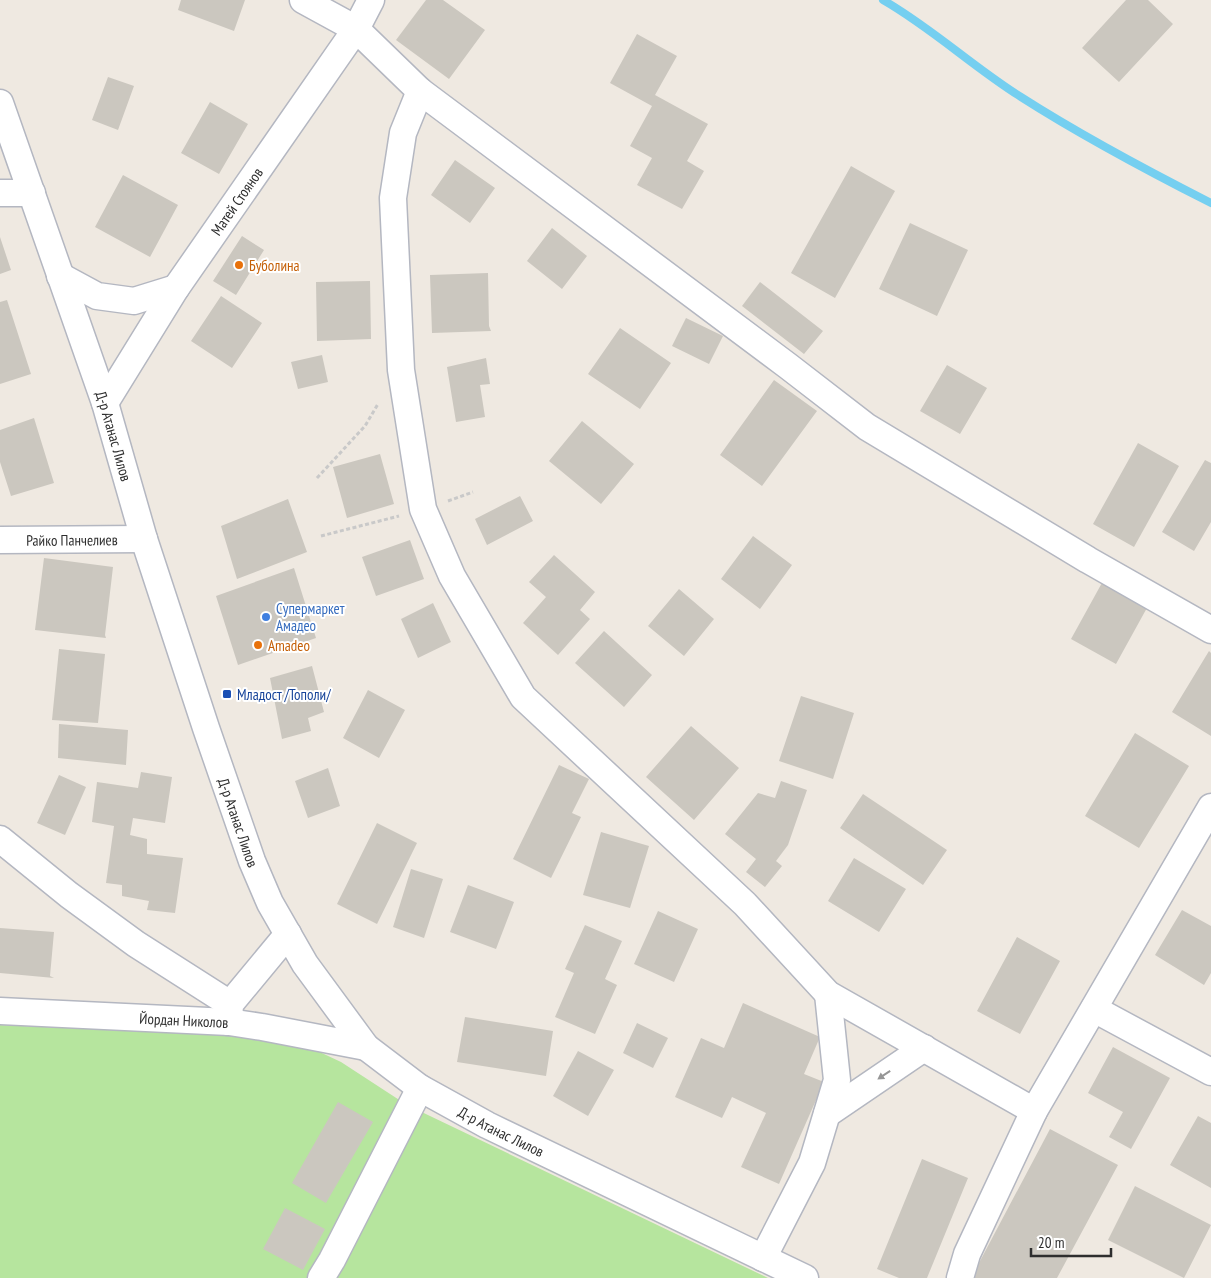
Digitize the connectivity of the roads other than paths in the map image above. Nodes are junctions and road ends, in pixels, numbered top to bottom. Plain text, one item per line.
1 (303, 0) edge
2 (372, 0) edge
3 (356, 29) junction
4 (420, 90) junction
5 (0, 103) edge
6 (0, 193) edge
7 (32, 193) junction
8 (60, 276) junction
9 (176, 288) junction
10 (105, 403) junction
11 (144, 539) junction
12 (0, 540) edge
13 (1211, 630) edge
14 (1211, 807) edge
15 (0, 839) edge
16 (288, 934) junction
17 (828, 994) junction
18 (1094, 1009) junction
19 (0, 1010) edge
20 (229, 1013) junction
21 (366, 1047) junction
22 (924, 1048) junction
23 (1211, 1072) edge
24 (420, 1088) junction
25 (1034, 1111) junction
26 (827, 1114) junction
27 (763, 1258) junction
28 (321, 1278) edge
29 (805, 1278) edge
30 (960, 1278) edge

1 - 3 street
2 - 3 street, Матей Стоянов
3 - 4 street
3 - 9 street, Матей Стоянов
4 - 13 street
4 - 17 street
5 - 7 street, Д-р Атанас Лилов
6 - 7 street
7 - 8 street, Д-р Атанас Лилов
8 - 9 street
8 - 10 street, Д-р Атанас Лилов
9 - 10 street, Матей Стоянов
10 - 11 street, Д-р Атанас Лилов
11 - 12 street, Райко Панчелиев
11 - 16 street, Д-р Атанас Лилов
14 - 18 street
15 - 20 street
16 - 20 street
16 - 21 street, Д-р Атанас Лилов
17 - 22 street
17 - 26 street
18 - 23 street
18 - 25 street
19 - 20 street, Йордан Николов
20 - 21 street, Йордан Николов
21 - 24 street, Д-р Атанас Лилов
22 - 25 street
22 -> 26 street
24 - 27 street, Д-р Атанас Лилов
24 - 28 street
25 - 30 street
26 - 27 street
27 - 29 street, Д-р Атанас Лилов

